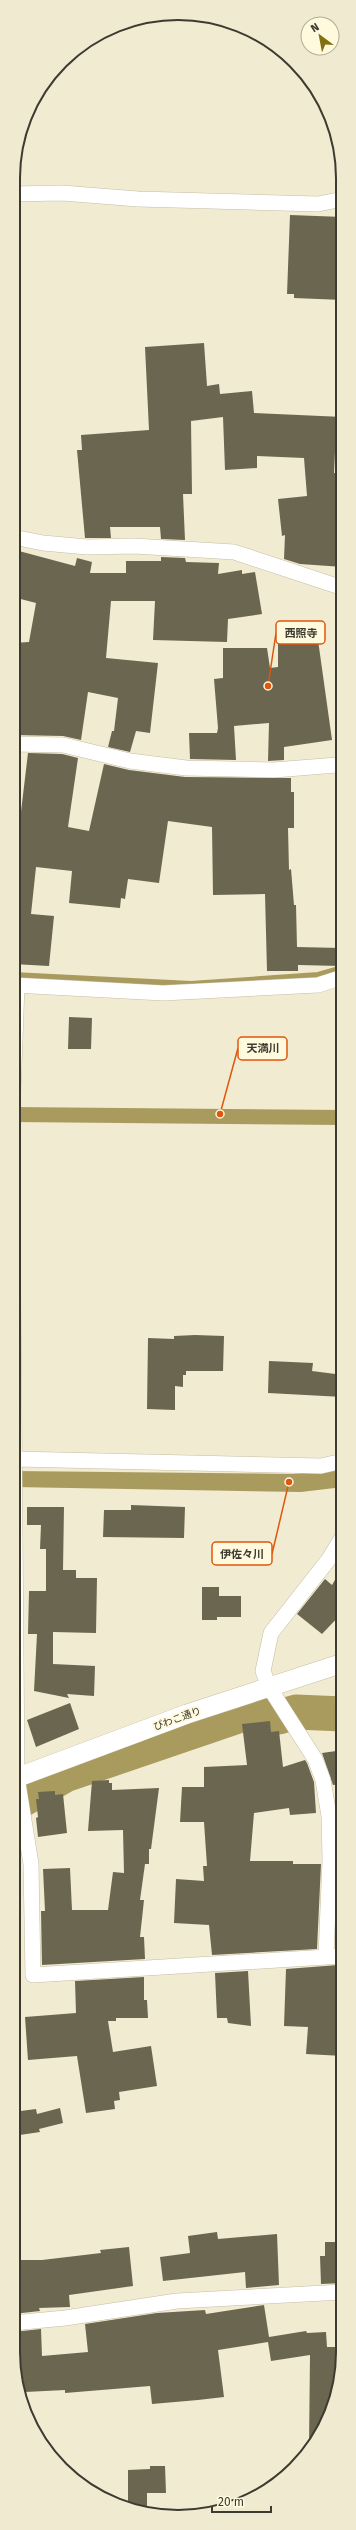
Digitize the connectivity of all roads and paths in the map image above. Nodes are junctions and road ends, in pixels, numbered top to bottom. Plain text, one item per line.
1 (20, 194) edge
2 (336, 200) edge
3 (20, 538) edge
4 (336, 586) edge
5 (20, 744) edge
6 (336, 765) edge
7 (336, 979) edge
8 (20, 985) edge
9 (20, 1461) edge
10 (336, 1463) edge
11 (336, 1548) edge
12 (336, 1665) edge
13 (269, 1687) junction
14 (20, 1776) edge
15 (20, 1805) edge
16 (326, 1956) junction
17 (336, 1956) edge
18 (336, 2292) edge
19 (20, 2322) edge

1 - 2 street
3 - 4 street
5 - 6 street
7 - 8 street
9 - 10 street
11 - 13 street
12 - 13 street, びわこ通り
13 - 14 street, びわこ通り
13 - 16 street
15 - 16 street
16 - 17 street
18 - 19 street

